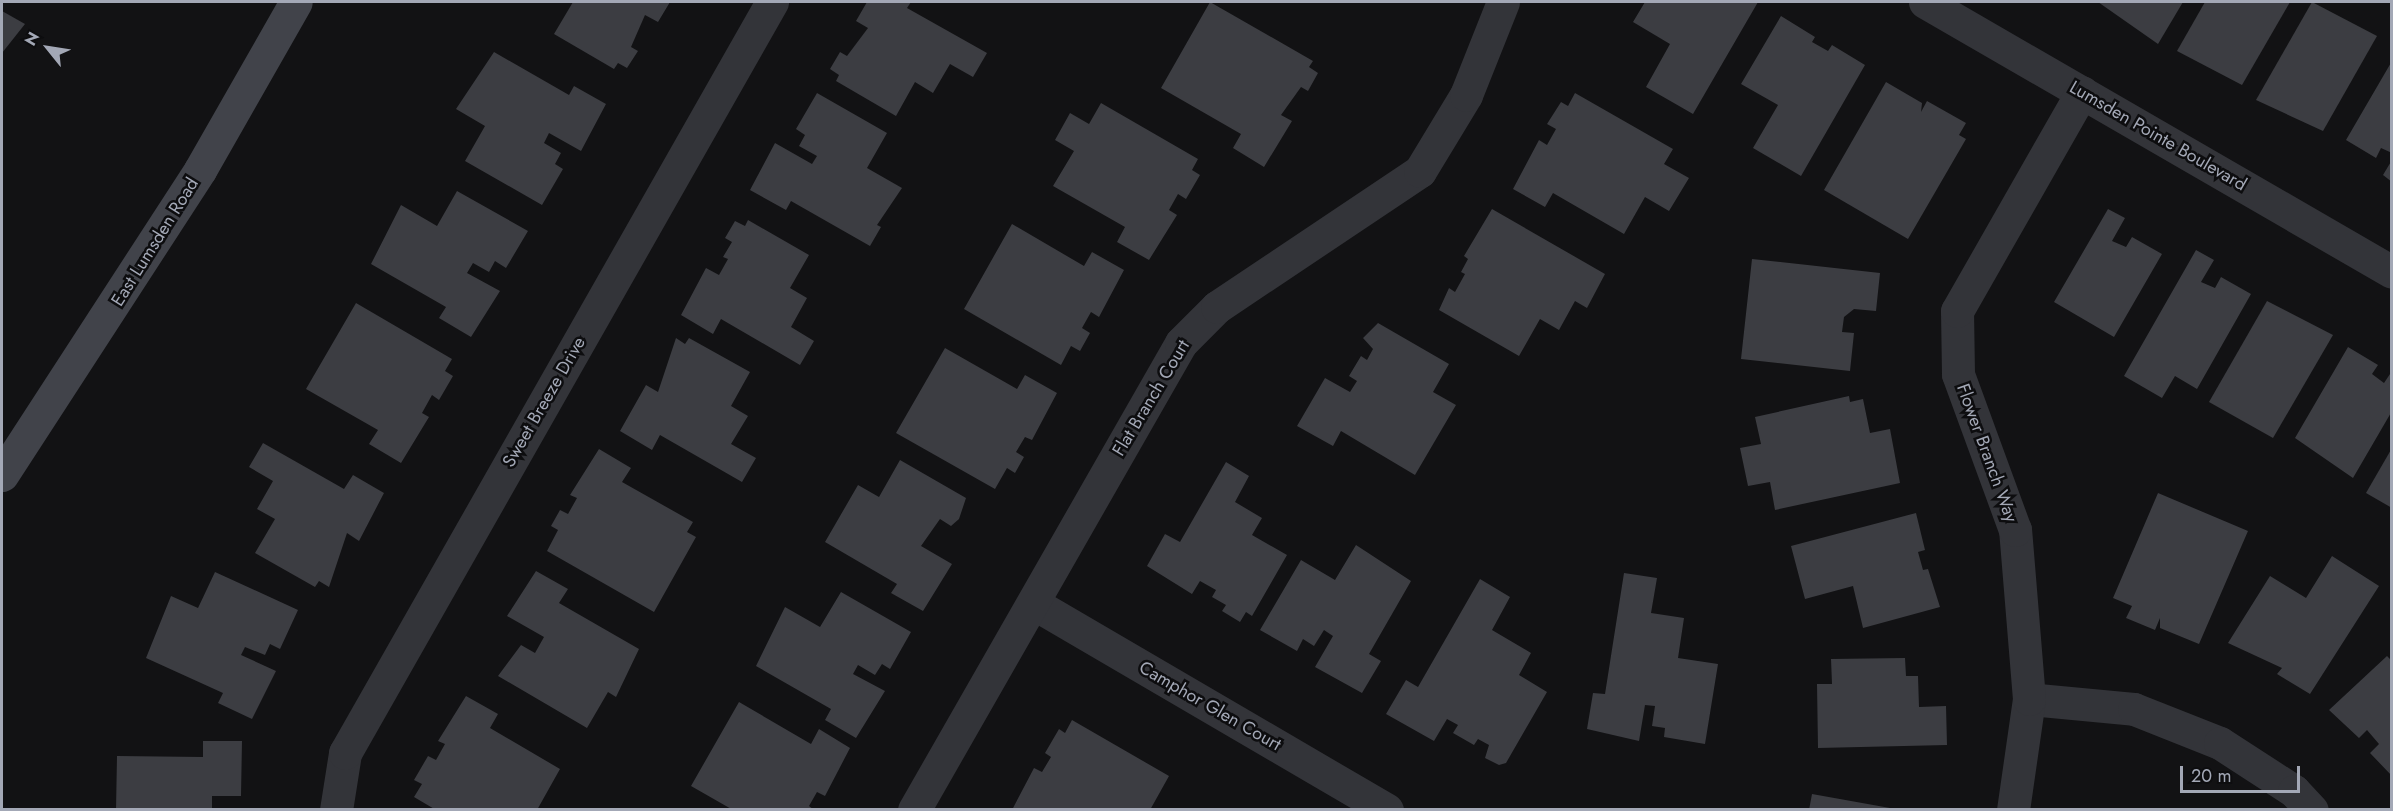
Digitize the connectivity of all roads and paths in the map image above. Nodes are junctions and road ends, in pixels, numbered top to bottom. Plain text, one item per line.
1 (296, 2) edge
2 (772, 2) edge
3 (1503, 2) edge
4 (1924, 2) edge
5 (2082, 92) junction
6 (2391, 272) edge
7 (2, 475) edge
8 (1033, 603) junction
9 (2029, 699) junction
10 (336, 810) edge
11 (914, 810) edge
12 (1387, 810) edge
13 (2013, 810) edge
14 (2312, 810) edge

1 - 7 street, East Lumsden Road
2 - 10 street, Sweet Breeze Drive
3 - 8 street, Flat Branch Court
4 - 5 street, Lumsden Pointe Boulevard
5 - 6 street, Lumsden Pointe Boulevard
5 - 9 street, Flower Branch Way
8 - 11 street, Flat Branch Court
8 - 12 street, Camphor Glen Court
9 - 13 street, Flower Branch Way
9 - 14 street

